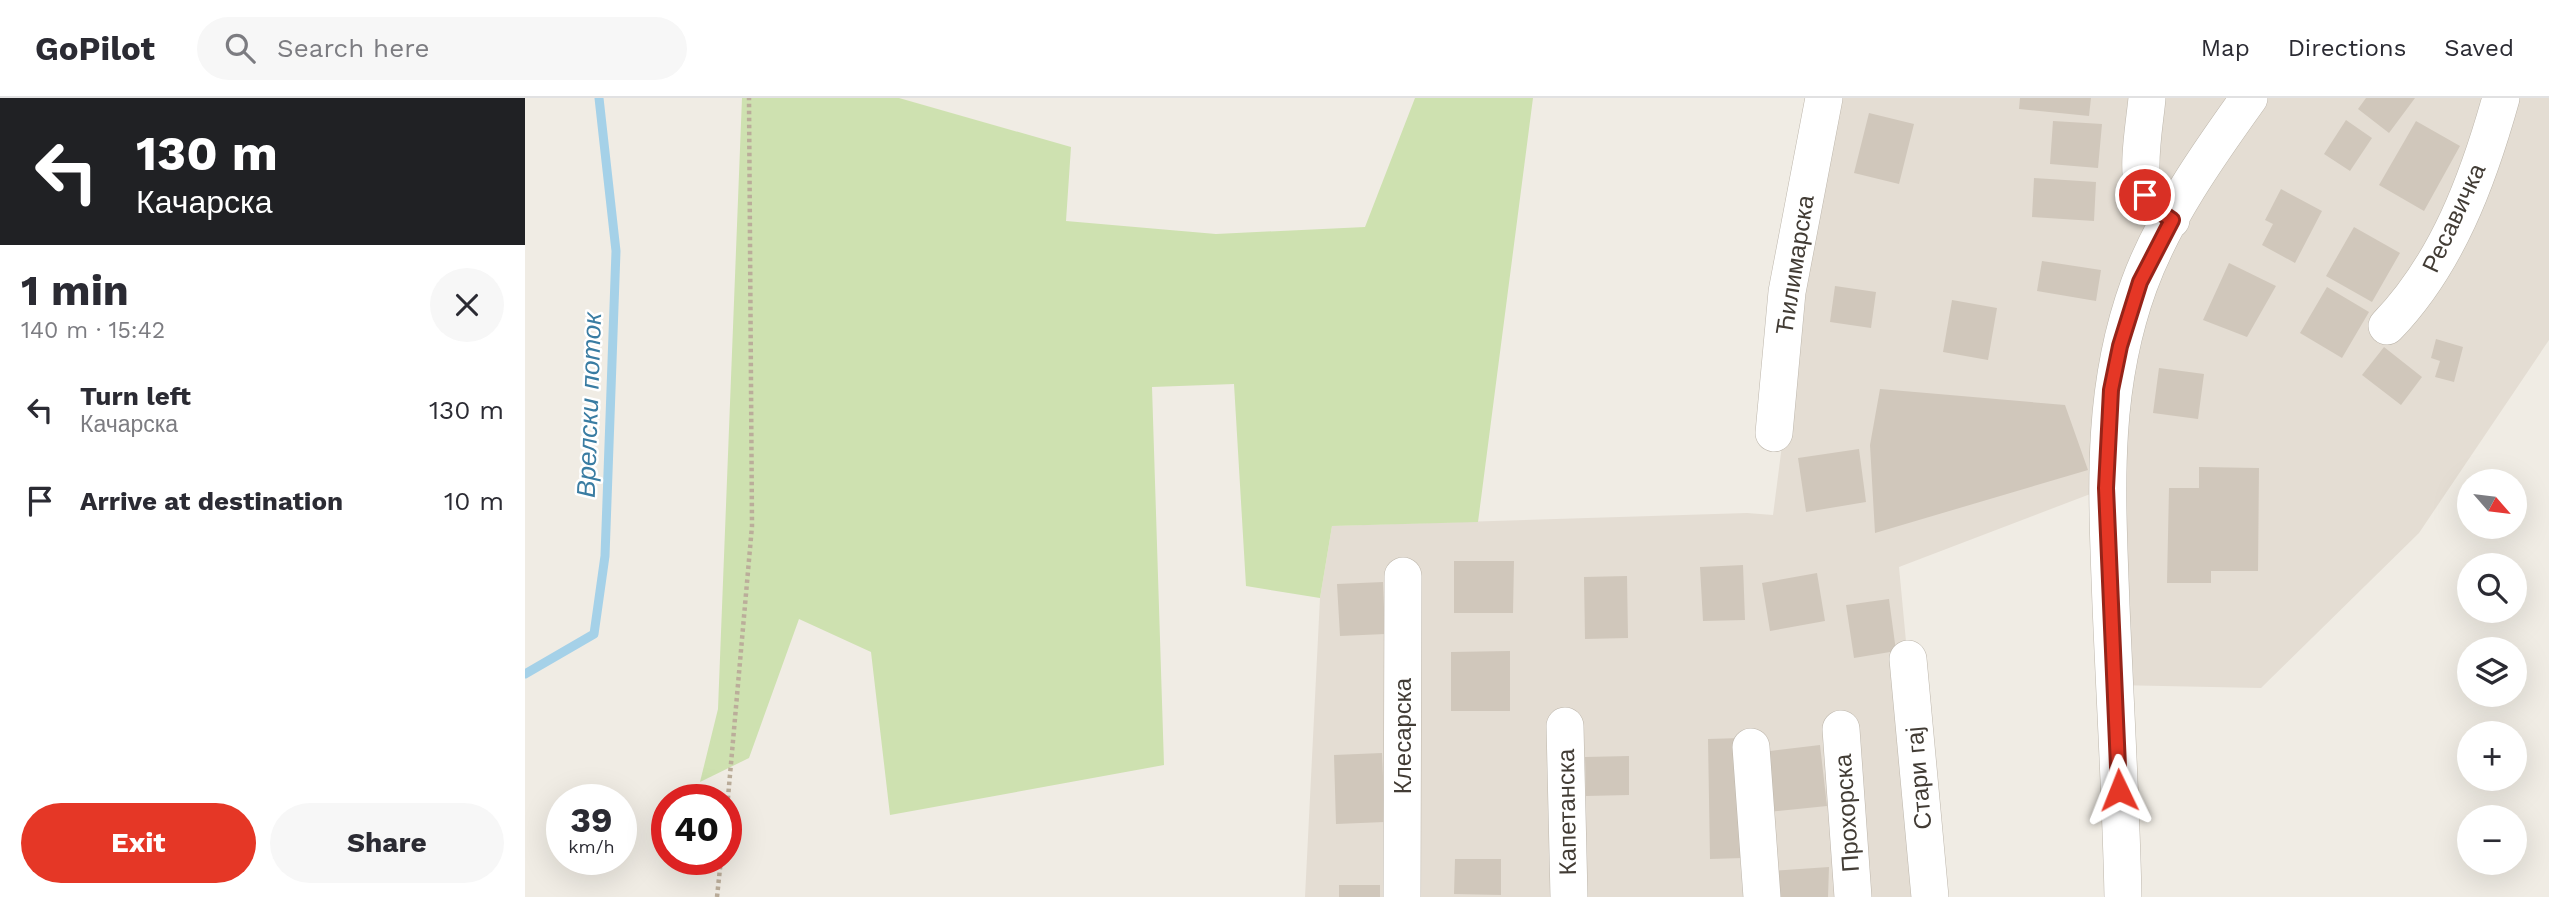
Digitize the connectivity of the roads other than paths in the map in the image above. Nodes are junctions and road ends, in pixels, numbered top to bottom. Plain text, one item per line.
1 (1824, 98) edge
2 (2147, 98) edge
3 (2249, 98) edge
4 (2501, 98) edge
5 (2172, 220) junction
6 (2387, 326) dead end
7 (1774, 433) dead end
8 (1403, 576) dead end
9 (1908, 659) dead end
10 (1565, 726) dead end
11 (1842, 729) dead end
12 (1751, 747) dead end
13 (1402, 897) edge
14 (1569, 897) edge
15 (1762, 897) edge
16 (1853, 897) edge
17 (1930, 897) edge
18 (2123, 897) edge

1 - 7 street, Ћилимарска
2 - 5 street
3 - 5 street
4 - 6 street, Ресавичка
5 - 18 street
8 - 13 street, Клесарска
9 - 17 street, Стари гај
10 - 14 street, Капетанска
11 - 16 street, Прохорска
12 - 15 street

